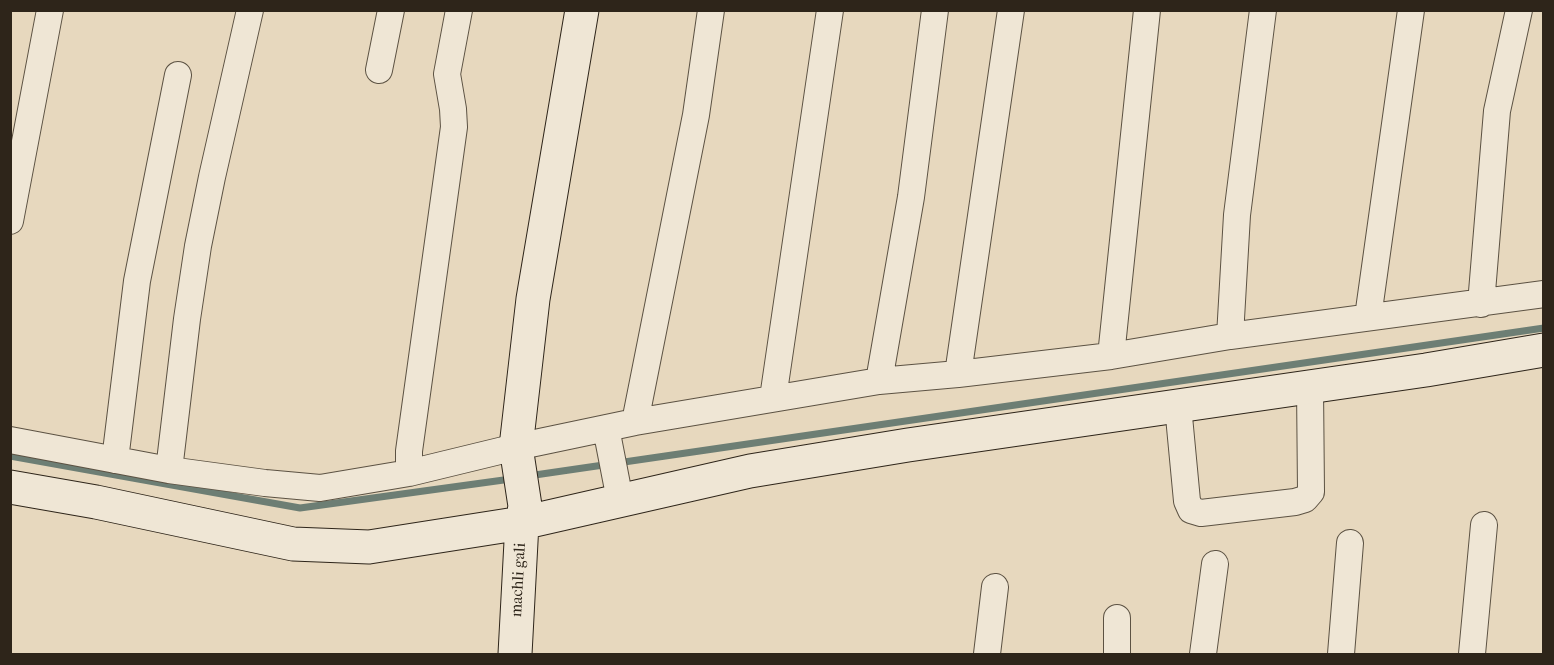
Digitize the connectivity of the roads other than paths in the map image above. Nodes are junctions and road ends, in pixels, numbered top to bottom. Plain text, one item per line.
1 (50, 10) edge
2 (250, 10) edge
3 (391, 10) edge
4 (459, 10) edge
5 (582, 10) edge
6 (711, 10) edge
7 (830, 10) edge
8 (935, 10) edge
9 (1011, 10) edge
10 (1146, 10) edge
11 (1263, 10) edge
12 (1411, 10) edge
13 (1519, 10) edge
14 (379, 70) dead end
15 (178, 75) dead end
16 (10, 221) edge
17 (1544, 294) edge
18 (1480, 304) junction
19 (1368, 316) junction
20 (1230, 336) junction
21 (1544, 350) edge
22 (1111, 356) junction
23 (958, 375) junction
24 (879, 381) junction
25 (1310, 387) junction
26 (773, 398) junction
27 (1178, 406) junction
28 (634, 423) junction
29 (607, 434) junction
30 (10, 440) edge
31 (517, 455) junction
32 (115, 460) junction
33 (169, 470) junction
34 (409, 473) junction
35 (10, 487) edge
36 (618, 492) junction
37 (523, 514) junction
38 (1484, 525) dead end
39 (1350, 543) dead end
40 (1215, 564) dead end
41 (995, 587) dead end
42 (1116, 618) dead end
43 (515, 654) edge
44 (987, 654) edge
45 (1116, 654) edge
46 (1203, 654) edge
47 (1341, 654) edge
48 (1472, 654) edge

1 - 16 street
2 - 33 street
3 - 14 street
4 - 34 street
5 - 31 street, machli gali
6 - 28 street
7 - 26 street
8 - 24 street
9 - 23 street
10 - 22 street
11 - 20 street
12 - 19 street
13 - 18 street
15 - 32 street
17 - 18 street
18 - 19 street
19 - 20 street
20 - 22 street
21 - 25 street
22 - 23 street
23 - 24 street
24 - 26 street
25 - 27 street
25 - 27 street
26 - 28 street
27 - 36 street
28 - 29 street
29 - 31 street
29 - 36 street
30 - 32 street
31 - 34 street
31 - 37 street, machli gali
32 - 33 street
33 - 34 street
35 - 37 street
36 - 37 street
37 - 43 street, machli gali
38 - 48 street
39 - 47 street
40 - 46 street
41 - 44 street
42 - 45 street

